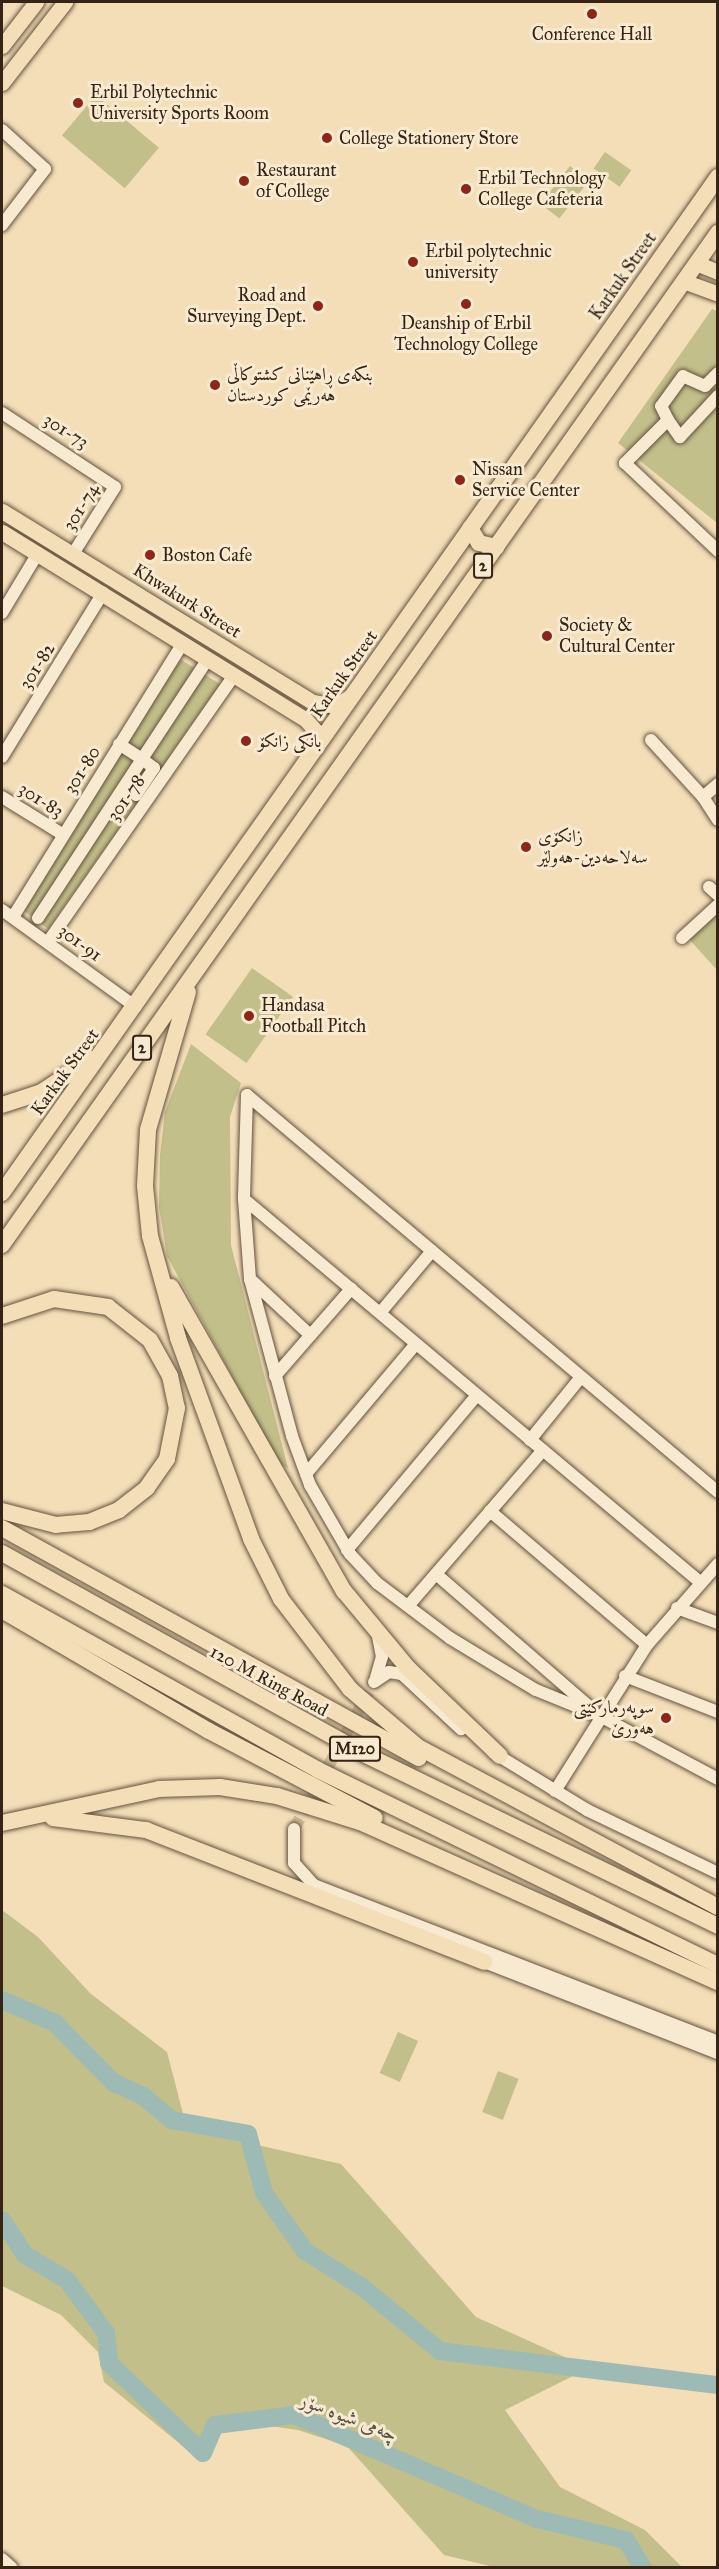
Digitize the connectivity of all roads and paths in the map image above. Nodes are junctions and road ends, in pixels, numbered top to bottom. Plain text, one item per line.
1 (36, 2) edge
2 (65, 2) edge
3 (2, 46) edge
4 (2, 83) edge
5 (2, 130) edge
6 (717, 177) edge
7 (2, 225) edge
8 (717, 232) edge
9 (696, 263) junction
10 (717, 272) edge
11 (684, 281) junction
12 (717, 294) edge
13 (717, 373) edge
14 (705, 386) junction
15 (717, 394) edge
16 (2, 412) edge
17 (668, 420) junction
18 (111, 480) joint
19 (2, 511) edge
20 (470, 528) junction
21 (2, 532) edge
22 (497, 547) junction
23 (717, 551) edge
24 (38, 553) junction
25 (73, 554) junction
26 (103, 593) junction
27 (2, 613) edge
28 (183, 643) junction
29 (208, 659) junction
30 (234, 675) junction
31 (353, 694) junction
32 (651, 740) dead end
33 (119, 744) junction
34 (317, 746) junction
35 (2, 757) edge
36 (141, 759) junction
37 (717, 784) edge
38 (2, 797) edge
39 (703, 797) junction
40 (717, 820) edge
41 (62, 834) junction
42 (717, 905) edge
43 (2, 910) edge
44 (13, 917) junction
45 (38, 918) dead end
46 (682, 938) dead end
47 (48, 942) junction
48 (193, 977) junction
49 (136, 1007) junction
50 (107, 1047) junction
51 (2, 1105) edge
52 (2, 1193) edge
53 (244, 1199) junction
54 (150, 1236) junction
55 (2, 1245) edge
56 (432, 1251) junction
57 (250, 1279) junction
58 (351, 1289) junction
59 (380, 1313) junction
60 (2, 1316) edge
61 (310, 1335) junction
62 (416, 1344) junction
63 (275, 1376) junction
64 (581, 1377) junction
65 (477, 1395) junction
66 (530, 1440) junction
67 (543, 1450) junction
68 (306, 1474) junction
69 (717, 1492) edge
70 (2, 1511) edge
71 (490, 1511) junction
72 (2, 1528) edge
73 (347, 1550) junction
74 (2, 1553) edge
75 (717, 1564) edge
76 (436, 1574) junction
77 (700, 1582) junction
78 (2, 1594) edge
79 (408, 1606) junction
80 (677, 1608) junction
81 (2, 1610) edge
82 (717, 1623) edge
83 (378, 1636) junction
84 (647, 1645) junction
85 (625, 1676) junction
86 (717, 1712) edge
87 (600, 1716) junction
88 (500, 1756) junction
89 (717, 1779) edge
90 (555, 1791) junction
91 (2, 1824) edge
92 (294, 1829) tunnel mouth
93 (643, 1869) junction
94 (717, 1873) edge
95 (717, 1907) edge
96 (585, 1924) junction
97 (717, 1926) edge
98 (484, 1962) joint
99 (717, 1965) edge
100 (717, 1982) edge
101 (717, 2042) edge
102 (717, 2053) edge
103 (2, 2559) edge
104 (12, 2568) edge

1 - 3 main road
2 - 4 main road
5 - 7 street
6 - 20 highway, Karkuk Street / 2
8 - 9 highway, 2
9 - 10 main road
9 - 11 highway, 2
11 - 12 main road
11 - 22 highway, 2
13 - 14 street
14 - 15 street
14 - 17 street
15 - 17 street
16 - 18 street, 301-73
17 - 23 street
18 - 25 street, 301-74
19 - 25 main road, Khwakurk Street
20 - 22 highway
20 - 31 highway, Karkuk Street / 2
21 - 24 main road
22 - 48 highway, 2
24 - 26 main road
24 - 27 street
25 - 31 main road, Khwakurk Street
26 - 28 main road
26 - 35 street, 301-82
28 - 29 main road
28 - 33 street, 301-80
29 - 30 main road
29 - 36 street
30 - 34 main road
30 - 47 street, 301-78
31 - 34 highway, Karkuk Street / 2
32 - 39 street
33 - 36 street
33 - 41 street, 301-80
34 - 49 highway, Karkuk Street / 2
36 - 45 street
37 - 39 street
38 - 41 street, 301-83
39 - 40 street
41 - 44 street, 301-80
42 - 46 street
43 - 44 street, 301-91
44 - 47 street, 301-91
47 - 49 street, 301-91
48 - 54 highway
48 - 55 highway, 2
49 - 50 highway, Karkuk Street / 2
50 - 51 highway
50 - 52 highway, Karkuk Street / 2
53 - 56 street
53 - 57 street
53 - 58 street
54 - 83 highway
54 - 93 highway
56 - 59 street
56 - 64 street
57 - 61 street
57 - 63 street
58 - 59 street
58 - 61 street
59 - 62 street
60 - 70 highway
61 - 63 street
62 - 65 street
62 - 68 street
63 - 68 street
64 - 66 street
64 - 69 street
65 - 66 street
65 - 73 street
66 - 67 street
67 - 71 street
67 - 77 street
68 - 73 street
71 - 76 street
71 - 84 street
72 - 93 highway
73 - 79 street
74 - 97 highway, 120 M Ring Road / M120
75 - 77 street
76 - 79 street
76 - 87 street
77 - 80 street
78 - 99 highway, M120
79 - 87 street
80 - 82 street
80 - 84 street
81 - 96 highway
83 - 88 highway
83 - 88 street
84 - 85 street
85 - 86 street
85 - 87 street
87 - 89 street
87 - 90 street
88 - 90 street
90 - 94 street
91 - 96 highway
91 - 98 highway
92 - 101 street
93 - 95 highway
96 - 100 highway
98 - 102 street
103 - 104 street

